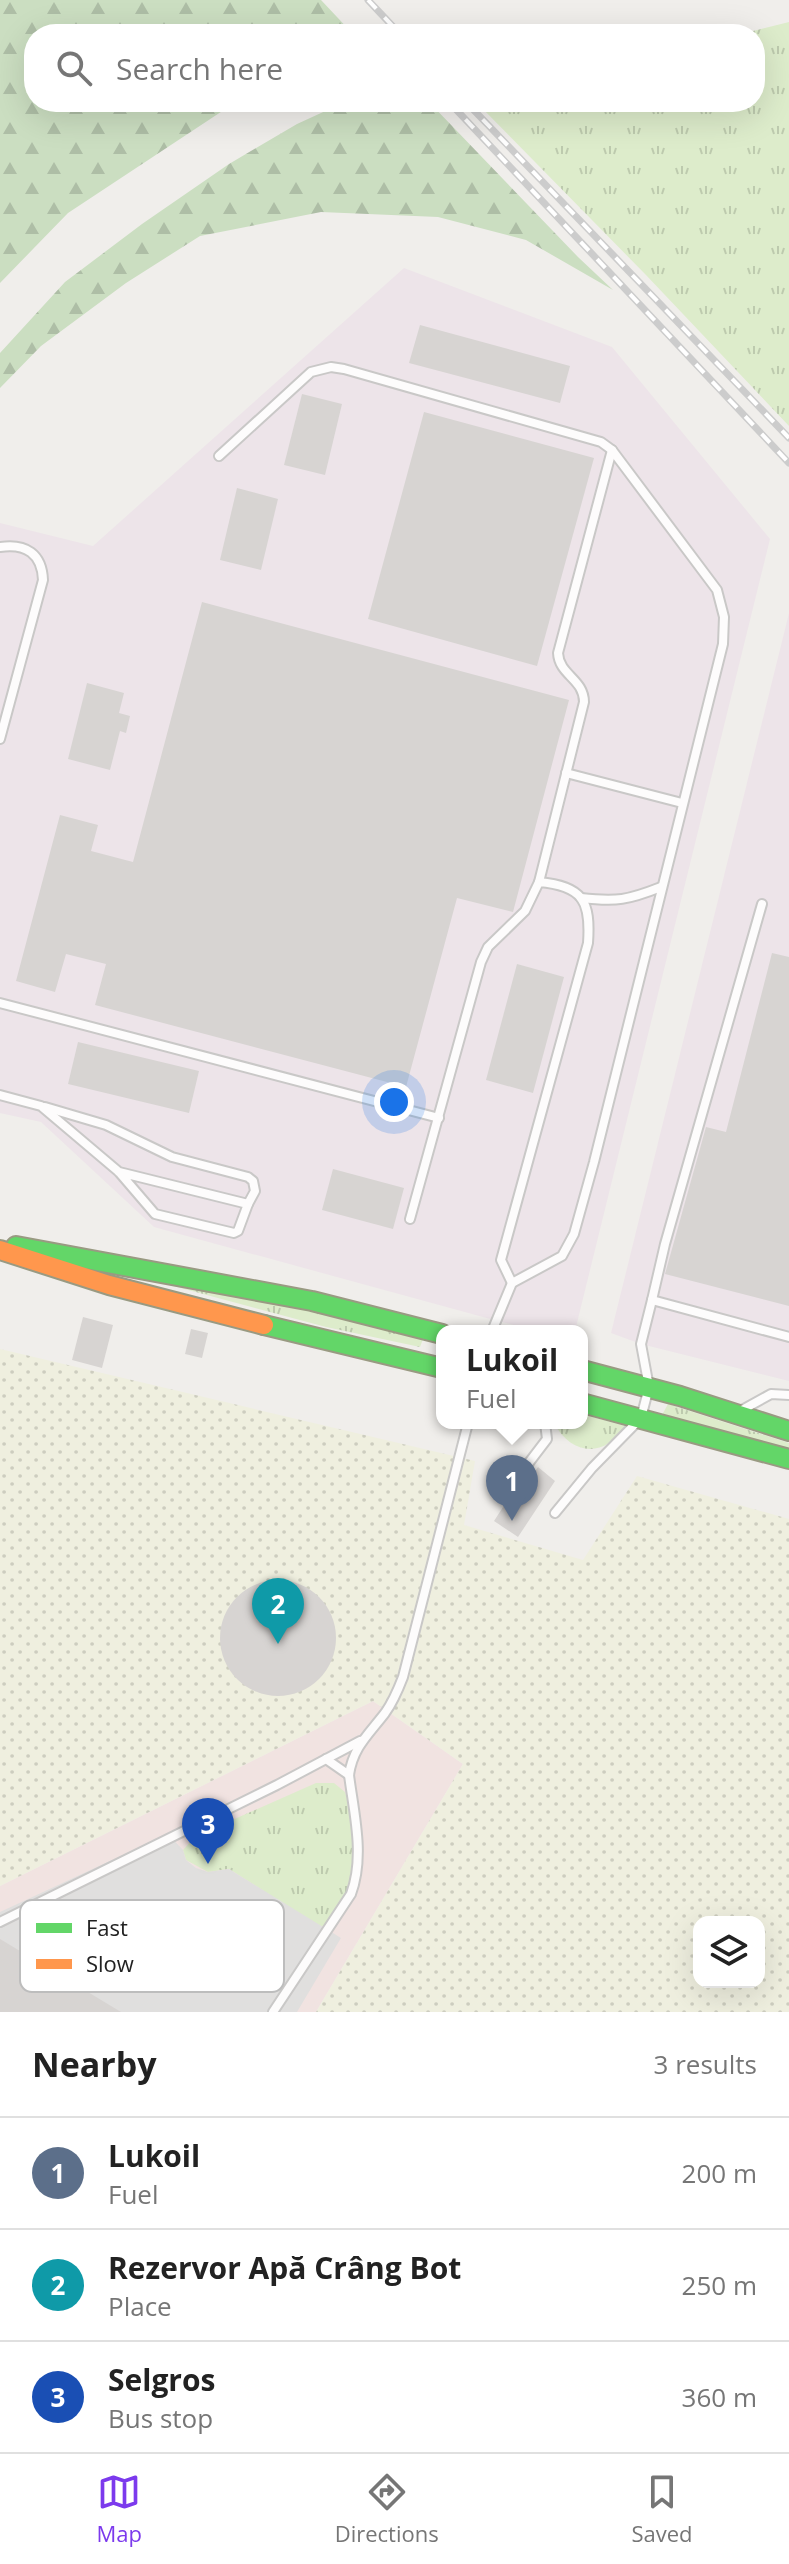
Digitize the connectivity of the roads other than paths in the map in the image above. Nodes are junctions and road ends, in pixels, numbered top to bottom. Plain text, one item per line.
1 (612, 450) junction
2 (219, 456) dead end
3 (0, 547) edge
4 (0, 739) edge
5 (566, 773) junction
6 (682, 803) junction
7 (539, 882) junction
8 (661, 887) junction
9 (581, 898) junction
10 (762, 904) dead end
11 (0, 1003) edge
12 (0, 1095) edge
13 (41, 1106) junction
14 (439, 1118) junction
15 (119, 1172) junction
16 (248, 1204) junction
17 (410, 1219) dead end
18 (0, 1247) edge
19 (512, 1283) junction
20 (652, 1300) junction
21 (494, 1325) edge
22 (436, 1332) edge
23 (789, 1337) edge
24 (436, 1367) edge
25 (588, 1372) edge
26 (649, 1387) junction
27 (789, 1395) edge
28 (588, 1405) edge
29 (735, 1414) junction
30 (641, 1418) junction
31 (466, 1429) edge
32 (546, 1429) edge
33 (789, 1431) edge
34 (789, 1459) edge
35 (515, 1481) dead end
36 (555, 1513) dead end
37 (361, 1741) junction
38 (326, 1759) junction
39 (349, 1775) junction
40 (44, 1900) edge
41 (20, 1912) edge
42 (0, 1922) edge
43 (273, 2012) edge

1 - 2 lane
1 - 5 lane
1 - 6 lane
3 - 4 lane
5 - 6 lane
5 - 7 lane
6 - 8 lane
7 - 9 lane
7 - 14 lane
8 - 9 lane
8 - 19 lane
9 - 19 lane
10 - 20 lane
11 - 14 lane
12 - 13 lane
13 - 15 lane
13 - 16 lane
14 - 17 lane
15 - 16 lane
15 - 16 lane
18 - 22 main road
18 - 24 main road
19 - 21 lane
20 - 23 lane
20 - 26 lane
25 - 26 main road
26 - 29 main road
26 - 30 lane
27 - 29 lane
28 - 30 main road
29 - 33 main road
30 - 34 main road
30 - 36 lane
31 - 37 lane
32 - 35 lane
37 - 38 lane
37 - 39 lane
38 - 39 lane
38 - 40 lane
39 - 43 lane
41 - 42 lane

